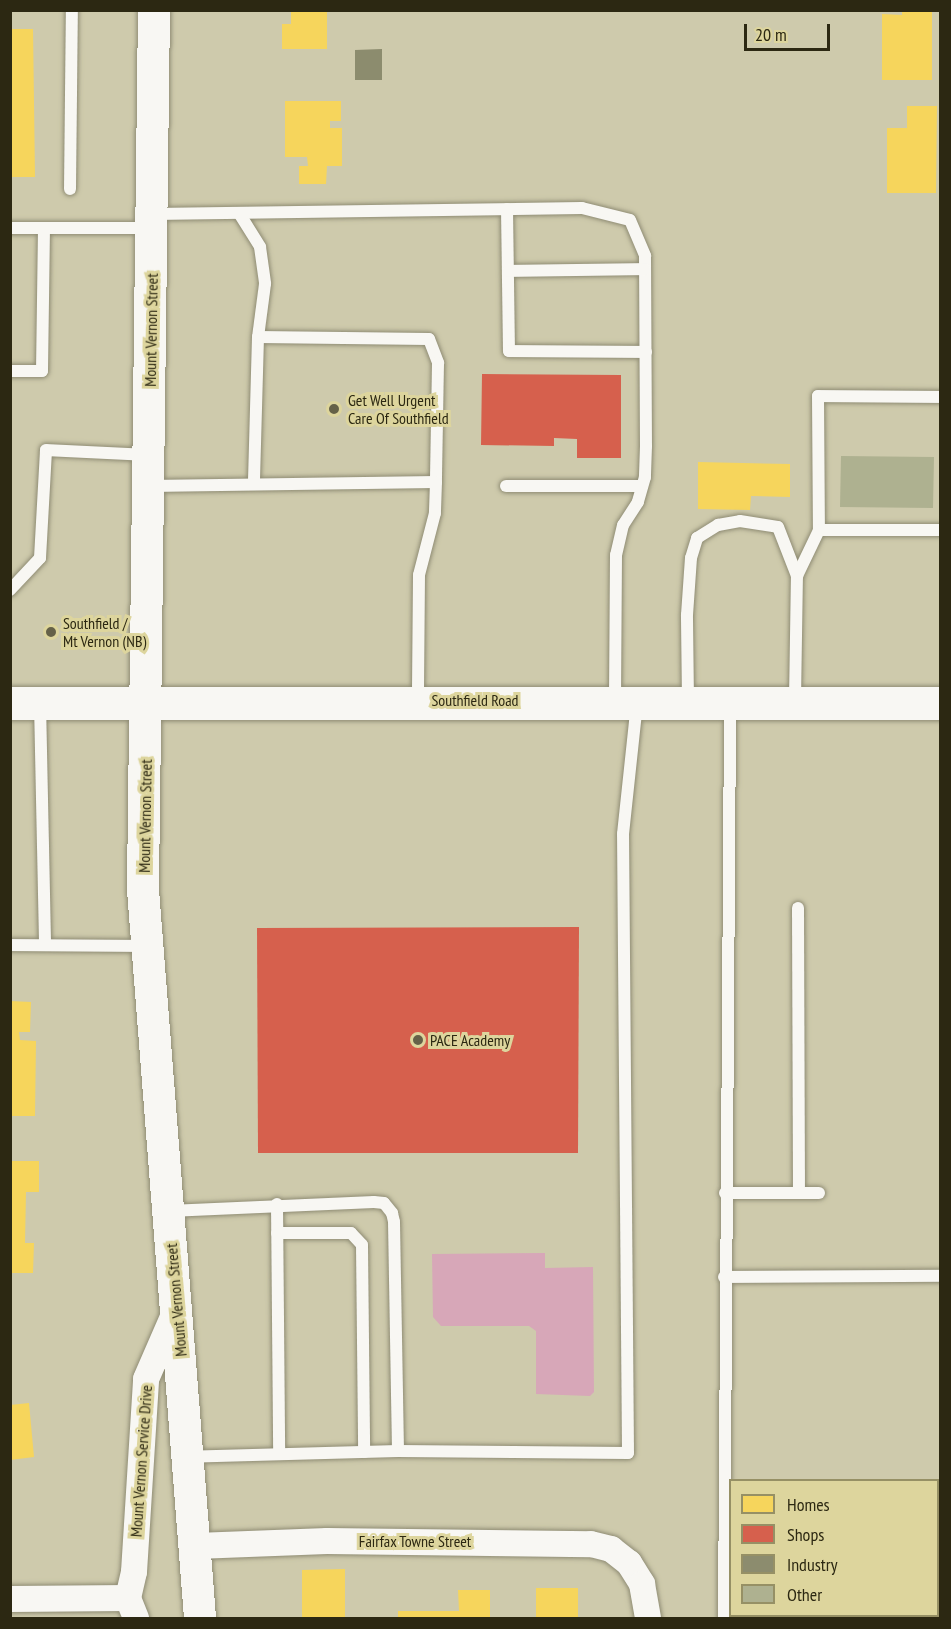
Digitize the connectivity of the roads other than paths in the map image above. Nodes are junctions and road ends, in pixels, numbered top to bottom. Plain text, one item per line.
1 (72, 10) edge
2 (154, 10) edge
3 (70, 189) dead end
4 (507, 209) junction
5 (239, 213) junction
6 (152, 221) junction
7 (10, 228) edge
8 (44, 228) junction
9 (645, 269) junction
10 (508, 271) junction
11 (258, 337) junction
12 (646, 352) junction
13 (10, 371) edge
14 (940, 397) edge
15 (150, 455) junction
16 (254, 482) junction
17 (436, 482) junction
18 (149, 486) junction
19 (506, 486) dead end
20 (642, 486) junction
21 (819, 530) junction
22 (940, 530) edge
23 (797, 576) junction
24 (10, 590) edge
25 (418, 700) junction
26 (626, 701) junction
27 (688, 701) junction
28 (730, 701) junction
29 (148, 702) junction
30 (795, 702) junction
31 (26, 703) edge
32 (940, 703) edge
33 (798, 908) dead end
34 (10, 945) edge
35 (45, 945) junction
36 (145, 946) junction
37 (798, 1192) junction
38 (725, 1193) junction
39 (819, 1193) dead end
40 (278, 1204) junction
41 (169, 1211) junction
42 (278, 1233) junction
43 (940, 1276) edge
44 (724, 1277) junction
45 (177, 1307) junction
46 (398, 1450) junction
47 (364, 1452) junction
48 (279, 1454) junction
49 (189, 1457) junction
50 (196, 1545) junction
51 (10, 1599) edge
52 (132, 1608) edge
53 (200, 1618) edge
54 (648, 1618) edge
55 (724, 1618) edge

1 - 3 lane
2 - 6 street, Mount Vernon Street
4 - 5 lane
4 - 9 lane
4 - 10 lane
5 - 6 lane
5 - 11 lane
6 - 8 lane
6 - 15 street, Mount Vernon Street
7 - 8 lane
8 - 13 lane
9 - 10 lane
9 - 12 lane
10 - 12 lane
11 - 16 lane
11 - 17 lane
12 - 20 lane
14 - 21 lane
15 - 18 street, Mount Vernon Street
15 - 24 lane
16 - 17 lane
16 - 18 lane
17 - 25 lane
18 - 29 street, Mount Vernon Street
19 - 20 lane
20 - 26 lane
21 - 22 lane
21 - 23 lane
23 - 27 lane
23 - 30 lane
25 - 26 main road, Southfield Road
25 - 29 main road, Southfield Road
26 - 27 main road, Southfield Road
26 - 46 lane
27 - 28 main road, Southfield Road
28 - 30 main road, Southfield Road
28 - 38 lane
29 - 31 main road, Southfield Road
29 - 36 street, Mount Vernon Street
30 - 32 main road, Southfield Road
31 - 35 lane
33 - 37 lane
34 - 35 lane
35 - 36 lane
36 - 41 street, Mount Vernon Street
37 - 38 lane
37 - 39 lane
38 - 44 lane
40 - 41 lane
40 - 42 lane
40 - 46 lane
41 - 45 street, Mount Vernon Street
42 - 47 lane
42 - 48 lane
43 - 44 lane
44 - 55 lane
45 - 49 street, Mount Vernon Street
45 - 52 street, Mount Vernon Service Drive
46 - 47 lane
47 - 48 lane
48 - 49 lane
49 - 50 street, Mount Vernon Street
50 - 53 street, Mount Vernon Street
50 - 54 street, Fairfax Towne Street
51 - 52 street

